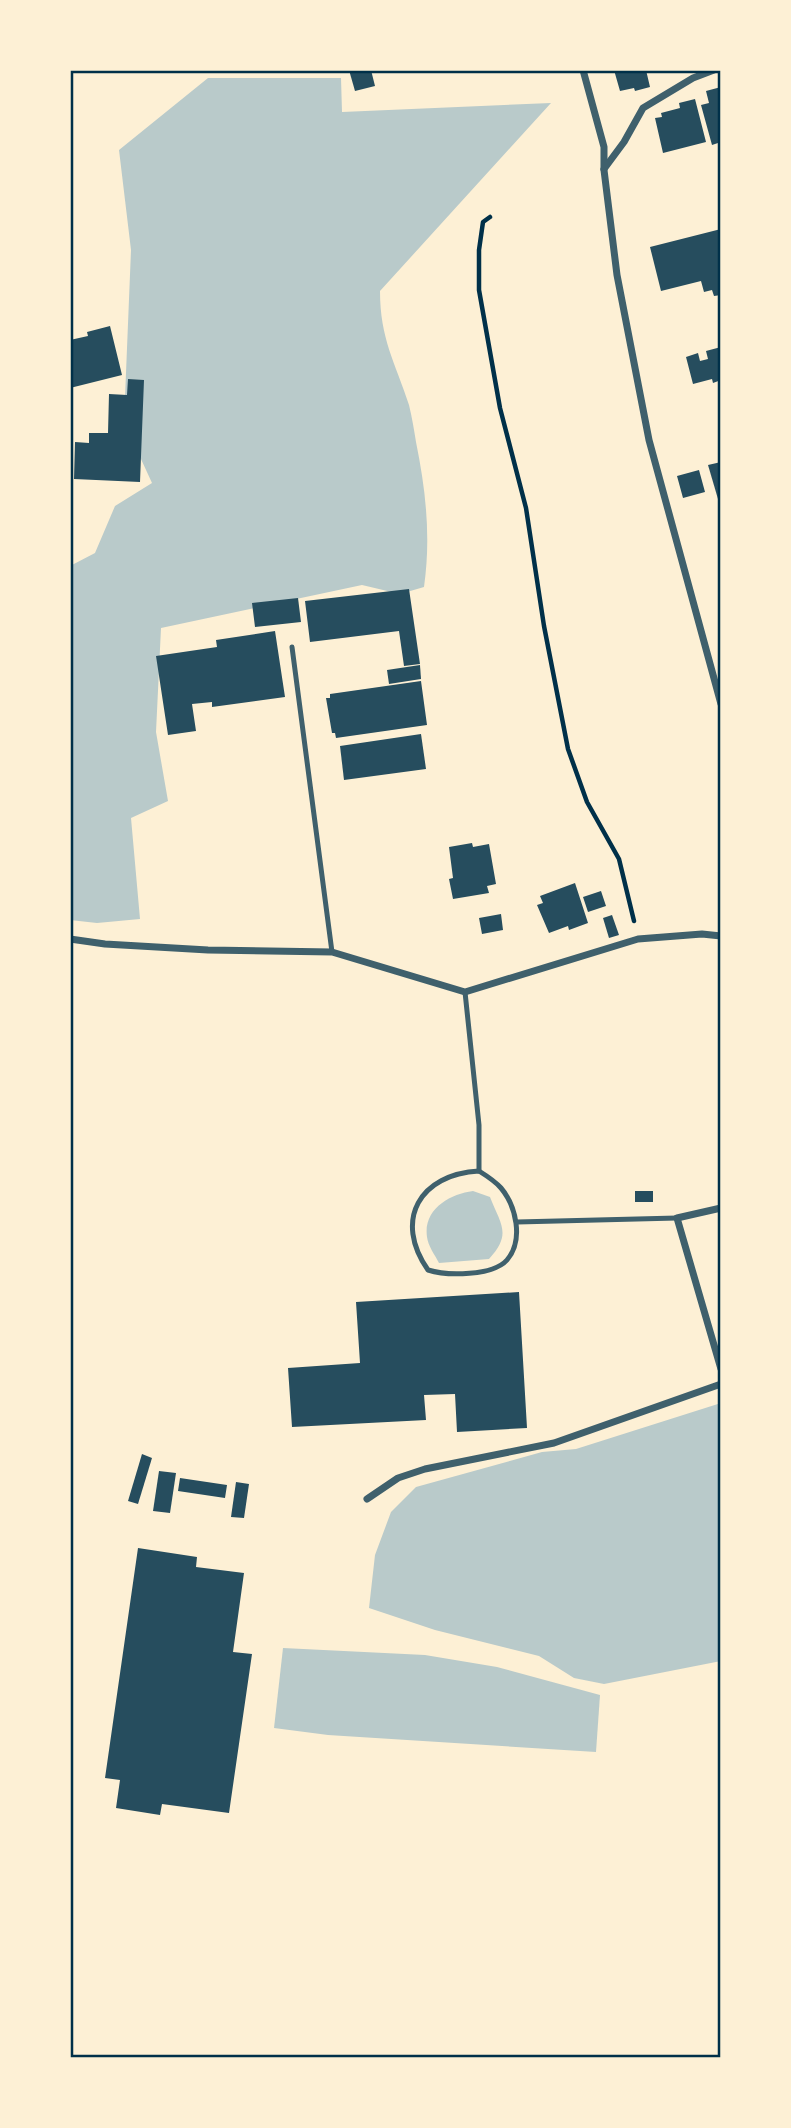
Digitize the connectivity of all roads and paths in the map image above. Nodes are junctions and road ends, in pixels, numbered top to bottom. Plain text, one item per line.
1 (583, 70) edge
2 (714, 70) edge
3 (604, 170) junction
4 (490, 218) dead end
5 (292, 647) dead end
6 (721, 704) edge
7 (721, 936) edge
8 (70, 939) edge
9 (638, 939) junction
10 (332, 952) junction
11 (465, 992) junction
12 (479, 1171) junction
13 (721, 1208) edge
14 (677, 1218) junction
15 (517, 1222) junction
16 (721, 1369) edge
17 (721, 1384) edge
18 (367, 1499) dead end

1 - 3 street
2 - 3 street
3 - 6 street
4 - 9 path
5 - 10 lane
7 - 9 street
8 - 10 street
9 - 11 street
10 - 11 street
11 - 12 lane
12 - 15 lane
12 - 15 lane
13 - 14 street
14 - 15 lane
14 - 16 street
17 - 18 street

